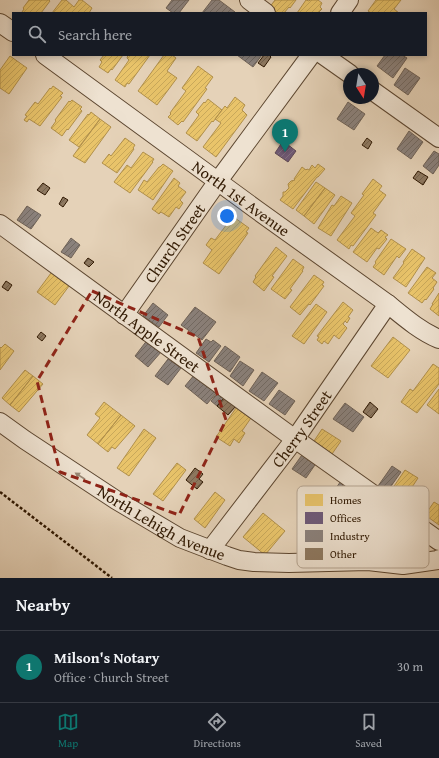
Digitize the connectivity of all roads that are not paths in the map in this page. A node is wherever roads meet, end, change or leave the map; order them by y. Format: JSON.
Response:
{"nodes":[{"id":1,"x":249,"y":0,"type":"edge"},
{"id":2,"x":349,"y":0,"type":"edge"},
{"id":3,"x":265,"y":12,"type":"edge"},
{"id":4,"x":341,"y":12,"type":"edge"},
{"id":5,"x":0,"y":23,"type":"edge"},
{"id":6,"x":12,"y":31,"type":"edge"},
{"id":7,"x":46,"y":56,"type":"edge"},
{"id":8,"x":310,"y":56,"type":"edge"},
{"id":9,"x":324,"y":56,"type":"edge"},
{"id":10,"x":343,"y":69,"type":"edge"},
{"id":11,"x":379,"y":95,"type":"edge"},
{"id":12,"x":439,"y":138,"type":"edge"},
{"id":13,"x":218,"y":181,"type":"junction"},
{"id":14,"x":0,"y":224,"type":"edge"},
{"id":15,"x":388,"y":304,"type":"junction"},
{"id":16,"x":124,"y":315,"type":"junction"},
{"id":17,"x":439,"y":339,"type":"edge"},
{"id":18,"x":0,"y":422,"type":"edge"},
{"id":19,"x":295,"y":439,"type":"junction"},
{"id":20,"x":361,"y":486,"type":"edge"},
{"id":21,"x":429,"y":534,"type":"edge"},
{"id":22,"x":439,"y":541,"type":"edge"},
{"id":23,"x":210,"y":550,"type":"junction"},
{"id":24,"x":439,"y":559,"type":"edge"},
{"id":25,"x":429,"y":561,"type":"edge"},
{"id":26,"x":297,"y":563,"type":"edge"}],
"edges":[{"from":1,"to":3,"type":"street"},
{"from":2,"to":4,"type":"street"},
{"from":5,"to":6,"type":"street"},
{"from":7,"to":13,"type":"street","name":"North 1st Avenue"},
{"from":8,"to":13,"type":"street","name":"Church Street"},
{"from":9,"to":10,"type":"street"},
{"from":11,"to":12,"type":"street"},
{"from":13,"to":15,"type":"street","name":"North 1st Avenue"},
{"from":13,"to":16,"type":"street","name":"Church Street"},
{"from":14,"to":16,"type":"street","name":"North Apple Street"},
{"from":15,"to":17,"type":"street","name":"North 1st Avenue"},
{"from":15,"to":19,"type":"street","name":"Cherry Street"},
{"from":16,"to":19,"type":"street","name":"North Apple Street"},
{"from":23,"to":18,"type":"street","name":"North Lehigh Avenue","one_way":true},
{"from":19,"to":20,"type":"street","name":"North Apple Street"},
{"from":19,"to":23,"type":"street","name":"Cherry Street"},
{"from":21,"to":22,"type":"street","name":"North Apple Street"},
{"from":23,"to":26,"type":"street","name":"North Lehigh Avenue"},
{"from":24,"to":25,"type":"street","name":"North Lehigh Avenue"}]}
